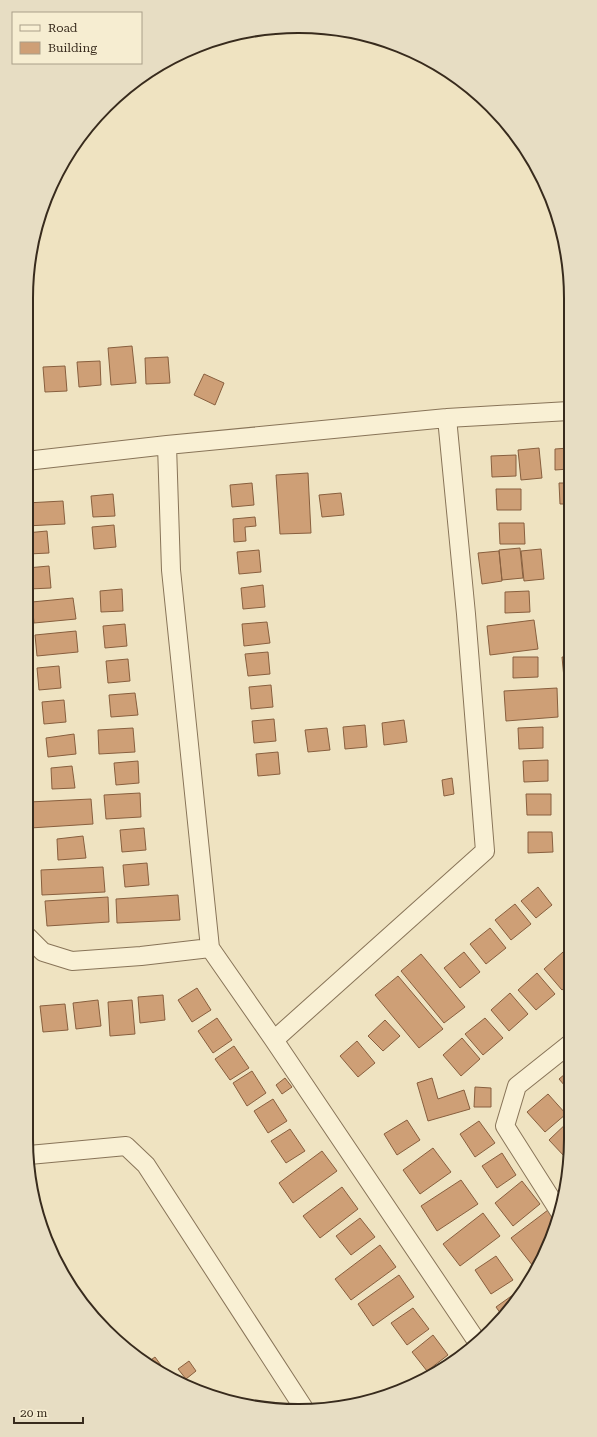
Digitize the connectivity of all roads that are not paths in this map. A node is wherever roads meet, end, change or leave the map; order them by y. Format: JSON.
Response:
{"nodes":[{"id":1,"x":564,"y":411,"type":"edge"},
{"id":2,"x":448,"y":418,"type":"junction"},
{"id":3,"x":167,"y":445,"type":"junction"},
{"id":4,"x":33,"y":460,"type":"edge"},
{"id":5,"x":33,"y":942,"type":"edge"},
{"id":6,"x":210,"y":948,"type":"junction"},
{"id":7,"x":274,"y":1040,"type":"junction"},
{"id":8,"x":564,"y":1049,"type":"edge"},
{"id":9,"x":34,"y":1155,"type":"edge"},
{"id":10,"x":555,"y":1205,"type":"edge"},
{"id":11,"x":474,"y":1338,"type":"edge"},
{"id":12,"x":301,"y":1404,"type":"edge"}],
"edges":[{"from":1,"to":2,"type":"street"},
{"from":2,"to":3,"type":"street"},
{"from":2,"to":7,"type":"street"},
{"from":3,"to":4,"type":"street"},
{"from":3,"to":6,"type":"street"},
{"from":5,"to":6,"type":"street"},
{"from":6,"to":7,"type":"street"},
{"from":7,"to":11,"type":"street"},
{"from":8,"to":10,"type":"street"},
{"from":9,"to":12,"type":"street"}]}
